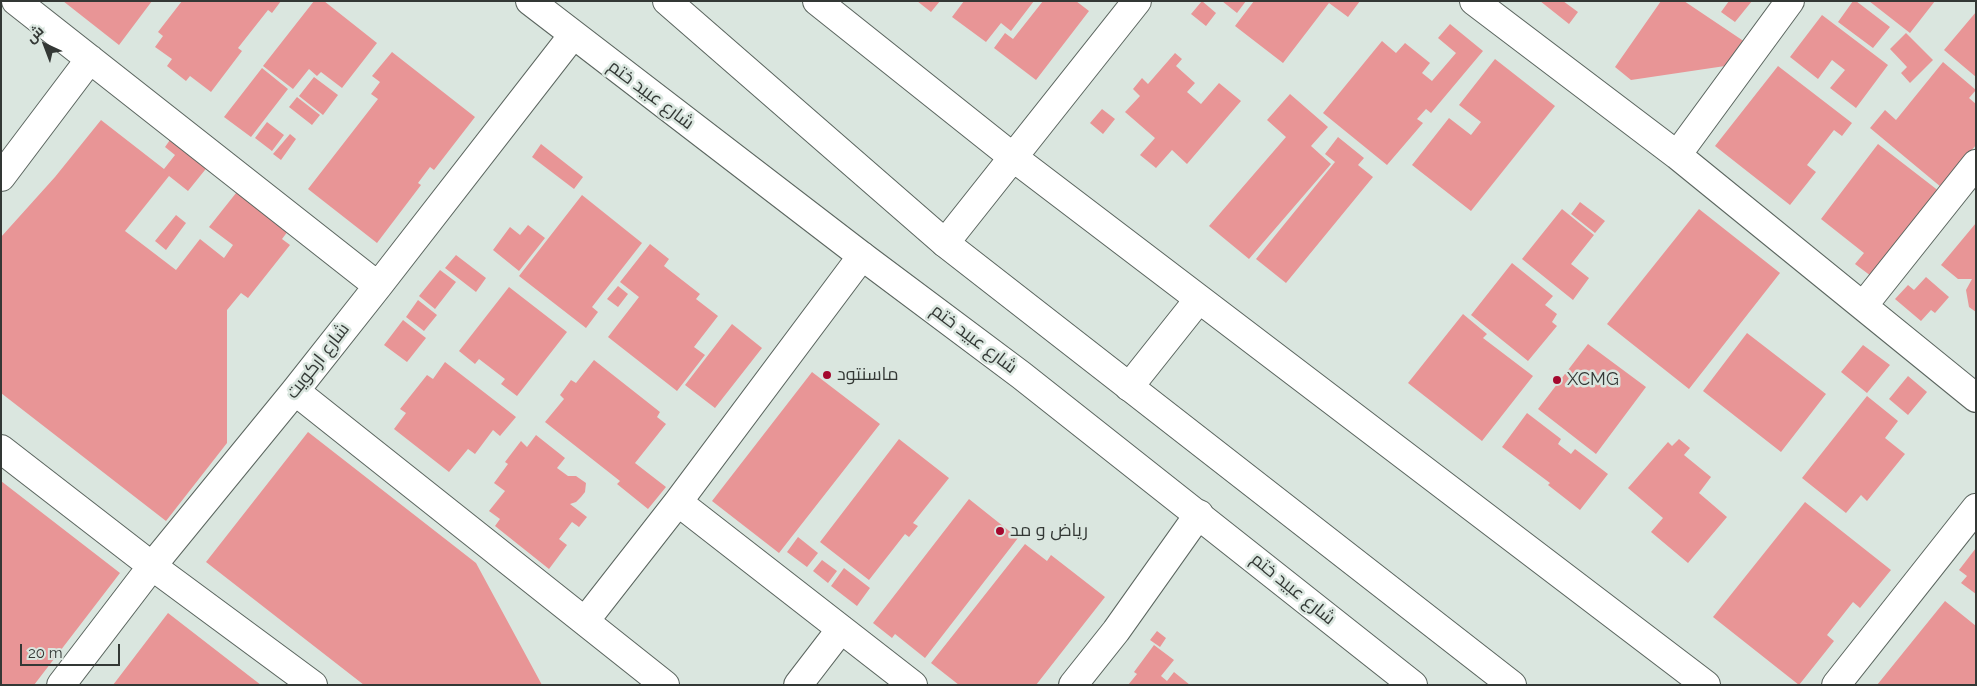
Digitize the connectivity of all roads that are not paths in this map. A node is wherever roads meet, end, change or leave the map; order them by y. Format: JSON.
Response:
{"nodes":[{"id":1,"x":16,"y":1,"type":"edge"},
{"id":2,"x":530,"y":1,"type":"edge"},
{"id":3,"x":667,"y":1,"type":"edge"},
{"id":4,"x":817,"y":1,"type":"edge"},
{"id":5,"x":1138,"y":1,"type":"edge"},
{"id":6,"x":1474,"y":1,"type":"edge"},
{"id":7,"x":1790,"y":1,"type":"edge"},
{"id":8,"x":573,"y":35,"type":"junction"},
{"id":9,"x":90,"y":60,"type":"junction"},
{"id":10,"x":1677,"y":155,"type":"junction"},
{"id":11,"x":1014,"y":158,"type":"junction"},
{"id":12,"x":1976,"y":164,"type":"edge"},
{"id":13,"x":1,"y":177,"type":"edge"},
{"id":14,"x":945,"y":243,"type":"junction"},
{"id":15,"x":862,"y":256,"type":"junction"},
{"id":16,"x":378,"y":286,"type":"junction"},
{"id":17,"x":1200,"y":299,"type":"junction"},
{"id":18,"x":1863,"y":306,"type":"junction"},
{"id":19,"x":1130,"y":387,"type":"junction"},
{"id":20,"x":295,"y":391,"type":"junction"},
{"id":21,"x":1976,"y":398,"type":"edge"},
{"id":22,"x":1,"y":449,"type":"edge"},
{"id":23,"x":678,"y":502,"type":"junction"},
{"id":24,"x":1976,"y":508,"type":"edge"},
{"id":25,"x":1199,"y":514,"type":"junction"},
{"id":26,"x":152,"y":566,"type":"junction"},
{"id":27,"x":585,"y":621,"type":"junction"},
{"id":28,"x":841,"y":629,"type":"junction"},
{"id":29,"x":61,"y":685,"type":"edge"},
{"id":30,"x":313,"y":685,"type":"edge"},
{"id":31,"x":666,"y":685,"type":"edge"},
{"id":32,"x":798,"y":685,"type":"edge"},
{"id":33,"x":912,"y":685,"type":"edge"},
{"id":34,"x":1073,"y":685,"type":"edge"},
{"id":35,"x":1413,"y":685,"type":"edge"},
{"id":36,"x":1512,"y":685,"type":"edge"},
{"id":37,"x":1706,"y":685,"type":"edge"},
{"id":38,"x":1836,"y":685,"type":"edge"}],
"edges":[{"from":1,"to":9,"type":"street"},
{"from":2,"to":8,"type":"street","name":"شارع عبيد ختم"},
{"from":3,"to":14,"type":"street"},
{"from":4,"to":11,"type":"street"},
{"from":5,"to":11,"type":"street"},
{"from":6,"to":10,"type":"street"},
{"from":7,"to":10,"type":"street"},
{"from":8,"to":15,"type":"street","name":"شارع عبيد ختم"},
{"from":8,"to":16,"type":"street","name":"شارع اركويت"},
{"from":9,"to":13,"type":"street"},
{"from":9,"to":16,"type":"street"},
{"from":10,"to":18,"type":"street"},
{"from":11,"to":14,"type":"street"},
{"from":11,"to":17,"type":"street"},
{"from":12,"to":18,"type":"street"},
{"from":14,"to":19,"type":"street"},
{"from":15,"to":23,"type":"street"},
{"from":15,"to":25,"type":"street","name":"شارع عبيد ختم"},
{"from":16,"to":20,"type":"street","name":"شارع اركويت"},
{"from":17,"to":19,"type":"street"},
{"from":17,"to":37,"type":"street"},
{"from":18,"to":21,"type":"street"},
{"from":19,"to":36,"type":"street"},
{"from":20,"to":26,"type":"street","name":"شارع اركويت"},
{"from":20,"to":27,"type":"street"},
{"from":22,"to":26,"type":"street"},
{"from":23,"to":27,"type":"street"},
{"from":23,"to":28,"type":"street"},
{"from":24,"to":38,"type":"street"},
{"from":25,"to":34,"type":"street"},
{"from":25,"to":35,"type":"street","name":"شارع عبيد ختم"},
{"from":26,"to":29,"type":"street","name":"شارع اركويت"},
{"from":26,"to":30,"type":"street"},
{"from":27,"to":31,"type":"street"},
{"from":28,"to":32,"type":"street"},
{"from":28,"to":33,"type":"street"}]}
